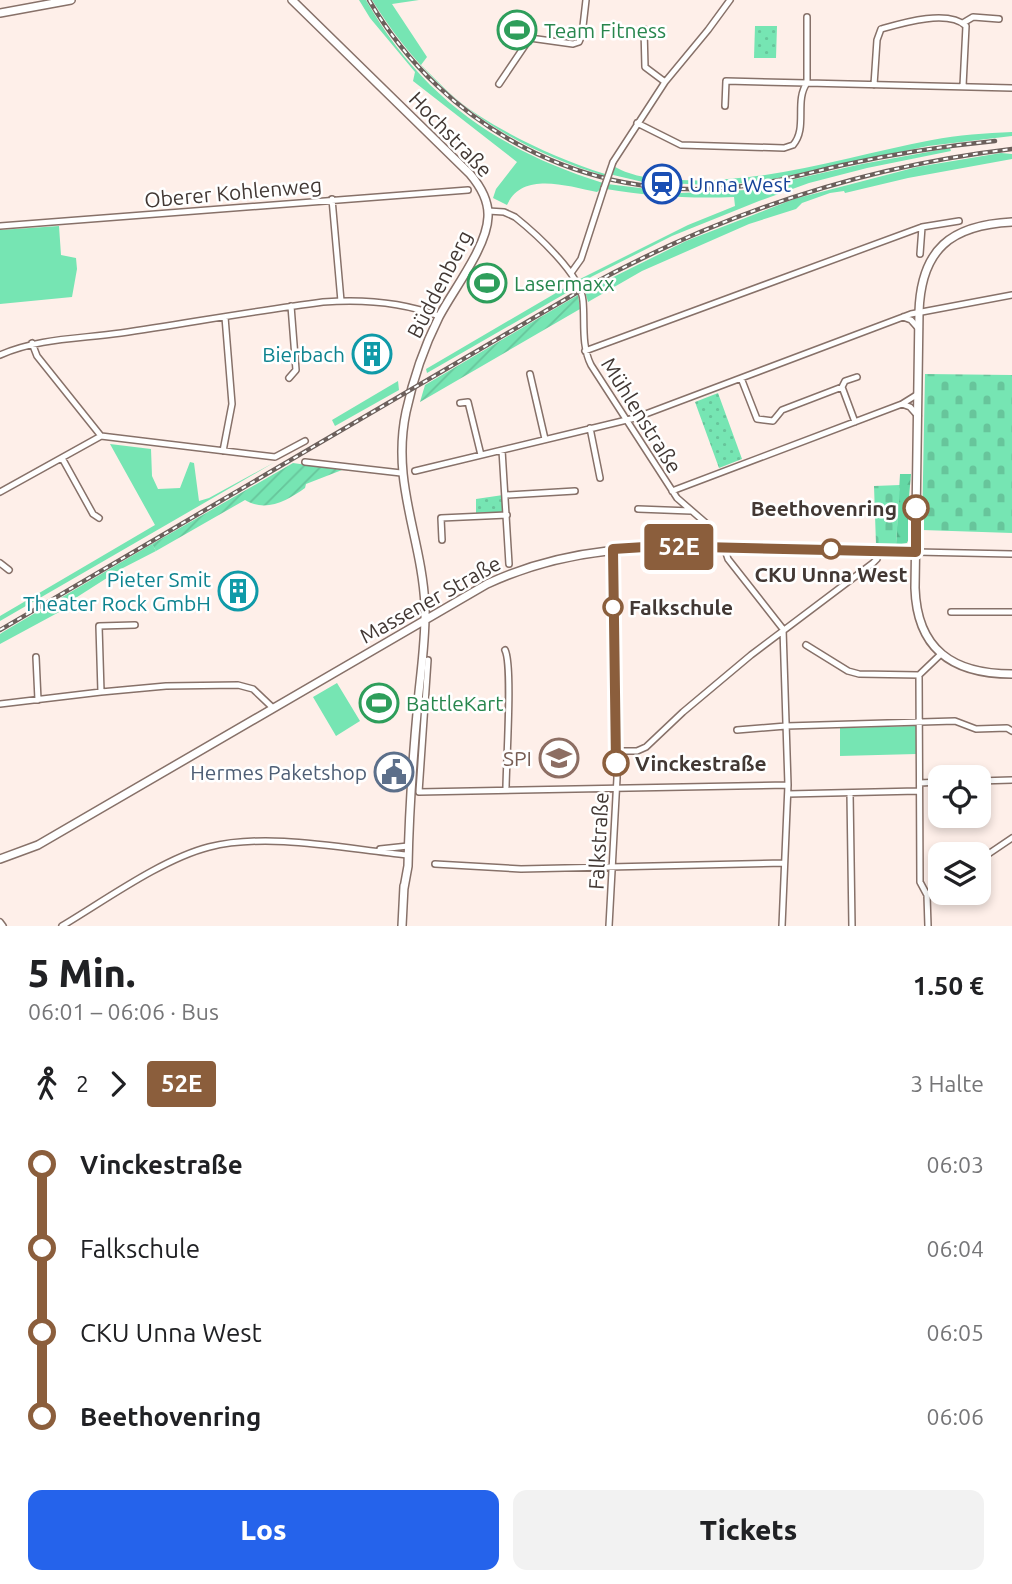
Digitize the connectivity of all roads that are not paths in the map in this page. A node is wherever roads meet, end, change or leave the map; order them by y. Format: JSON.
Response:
{"nodes":[{"id":1,"x":71,"y":0,"type":"edge"},
{"id":2,"x":294,"y":0,"type":"edge"},
{"id":3,"x":586,"y":0,"type":"edge"},
{"id":4,"x":730,"y":0,"type":"edge"},
{"id":5,"x":29,"y":4,"type":"edge"},
{"id":6,"x":0,"y":13,"type":"edge"},
{"id":7,"x":807,"y":17,"type":"dead end"},
{"id":8,"x":999,"y":19,"type":"dead end"},
{"id":9,"x":963,"y":23,"type":"junction"},
{"id":10,"x":644,"y":29,"type":"dead end"},
{"id":11,"x":665,"y":82,"type":"junction"},
{"id":12,"x":807,"y":83,"type":"junction"},
{"id":13,"x":499,"y":84,"type":"dead end"},
{"id":14,"x":874,"y":85,"type":"junction"},
{"id":15,"x":963,"y":86,"type":"junction"},
{"id":16,"x":1012,"y":88,"type":"edge"},
{"id":17,"x":725,"y":106,"type":"dead end"},
{"id":18,"x":637,"y":123,"type":"junction"},
{"id":19,"x":468,"y":190,"type":"dead end"},
{"id":20,"x":332,"y":199,"type":"junction"},
{"id":21,"x":488,"y":211,"type":"junction"},
{"id":22,"x":960,"y":221,"type":"dead end"},
{"id":23,"x":1012,"y":222,"type":"edge"},
{"id":24,"x":0,"y":226,"type":"edge"},
{"id":25,"x":922,"y":227,"type":"junction"},
{"id":26,"x":920,"y":254,"type":"dead end"},
{"id":27,"x":571,"y":273,"type":"junction"},
{"id":28,"x":1012,"y":295,"type":"edge"},
{"id":29,"x":341,"y":301,"type":"junction"},
{"id":30,"x":292,"y":306,"type":"junction"},
{"id":31,"x":919,"y":312,"type":"junction"},
{"id":32,"x":439,"y":316,"type":"junction"},
{"id":33,"x":225,"y":317,"type":"junction"},
{"id":34,"x":903,"y":317,"type":"junction"},
{"id":35,"x":919,"y":329,"type":"junction"},
{"id":36,"x":32,"y":343,"type":"junction"},
{"id":37,"x":585,"y":351,"type":"junction"},
{"id":38,"x":0,"y":355,"type":"edge"},
{"id":39,"x":530,"y":374,"type":"dead end"},
{"id":40,"x":857,"y":377,"type":"dead end"},
{"id":41,"x":289,"y":378,"type":"dead end"},
{"id":42,"x":741,"y":378,"type":"junction"},
{"id":43,"x":842,"y":387,"type":"junction"},
{"id":44,"x":918,"y":394,"type":"junction"},
{"id":45,"x":460,"y":403,"type":"dead end"},
{"id":46,"x":902,"y":404,"type":"junction"},
{"id":47,"x":918,"y":416,"type":"junction"},
{"id":48,"x":627,"y":419,"type":"junction"},
{"id":49,"x":855,"y":422,"type":"junction"},
{"id":50,"x":590,"y":428,"type":"junction"},
{"id":51,"x":101,"y":436,"type":"junction"},
{"id":52,"x":545,"y":439,"type":"junction"},
{"id":53,"x":305,"y":442,"type":"dead end"},
{"id":54,"x":502,"y":450,"type":"junction"},
{"id":55,"x":223,"y":451,"type":"junction"},
{"id":56,"x":481,"y":455,"type":"junction"},
{"id":57,"x":62,"y":458,"type":"junction"},
{"id":58,"x":305,"y":462,"type":"dead end"},
{"id":59,"x":415,"y":471,"type":"dead end"},
{"id":60,"x":401,"y":473,"type":"junction"},
{"id":61,"x":600,"y":478,"type":"dead end"},
{"id":62,"x":575,"y":491,"type":"dead end"},
{"id":63,"x":672,"y":491,"type":"junction"},
{"id":64,"x":0,"y":492,"type":"edge"},
{"id":65,"x":506,"y":495,"type":"junction"},
{"id":66,"x":638,"y":509,"type":"dead end"},
{"id":67,"x":691,"y":511,"type":"junction"},
{"id":68,"x":507,"y":515,"type":"junction"},
{"id":69,"x":99,"y":518,"type":"dead end"},
{"id":70,"x":442,"y":540,"type":"dead end"},
{"id":71,"x":712,"y":547,"type":"junction"},
{"id":72,"x":724,"y":547,"type":"junction"},
{"id":73,"x":613,"y":549,"type":"junction"},
{"id":74,"x":879,"y":551,"type":"junction"},
{"id":75,"x":916,"y":552,"type":"junction"},
{"id":76,"x":1012,"y":554,"type":"edge"},
{"id":77,"x":0,"y":563,"type":"edge"},
{"id":78,"x":509,"y":564,"type":"dead end"},
{"id":79,"x":9,"y":570,"type":"dead end"},
{"id":80,"x":951,"y":612,"type":"dead end"},
{"id":81,"x":1012,"y":612,"type":"edge"},
{"id":82,"x":425,"y":621,"type":"junction"},
{"id":83,"x":135,"y":625,"type":"dead end"},
{"id":84,"x":783,"y":629,"type":"junction"},
{"id":85,"x":806,"y":645,"type":"dead end"},
{"id":86,"x":505,"y":650,"type":"dead end"},
{"id":87,"x":942,"y":654,"type":"junction"},
{"id":88,"x":36,"y":657,"type":"dead end"},
{"id":89,"x":428,"y":660,"type":"dead end"},
{"id":90,"x":1012,"y":674,"type":"edge"},
{"id":91,"x":919,"y":675,"type":"junction"},
{"id":92,"x":101,"y":692,"type":"junction"},
{"id":93,"x":38,"y":700,"type":"junction"},
{"id":94,"x":0,"y":704,"type":"edge"},
{"id":95,"x":273,"y":708,"type":"junction"},
{"id":96,"x":919,"y":721,"type":"junction"},
{"id":97,"x":786,"y":726,"type":"junction"},
{"id":98,"x":737,"y":730,"type":"dead end"},
{"id":99,"x":1012,"y":731,"type":"edge"},
{"id":100,"x":615,"y":751,"type":"junction"},
{"id":101,"x":1012,"y":780,"type":"edge"},
{"id":102,"x":991,"y":781,"type":"edge"},
{"id":103,"x":920,"y":783,"type":"junction"},
{"id":104,"x":928,"y":783,"type":"edge"},
{"id":105,"x":788,"y":785,"type":"junction"},
{"id":106,"x":617,"y":788,"type":"junction"},
{"id":107,"x":506,"y":789,"type":"junction"},
{"id":108,"x":918,"y":791,"type":"junction"},
{"id":109,"x":850,"y":793,"type":"junction"},
{"id":110,"x":788,"y":794,"type":"junction"},
{"id":111,"x":1012,"y":838,"type":"edge"},
{"id":112,"x":407,"y":850,"type":"junction"},
{"id":113,"x":991,"y":852,"type":"edge"},
{"id":114,"x":0,"y":859,"type":"edge"},
{"id":115,"x":784,"y":863,"type":"junction"},
{"id":116,"x":435,"y":864,"type":"dead end"},
{"id":117,"x":612,"y":867,"type":"junction"},
{"id":118,"x":927,"y":895,"type":"joint"},
{"id":119,"x":62,"y":926,"type":"edge"},
{"id":120,"x":402,"y":926,"type":"edge"},
{"id":121,"x":609,"y":926,"type":"edge"},
{"id":122,"x":782,"y":926,"type":"edge"},
{"id":123,"x":852,"y":926,"type":"edge"},
{"id":124,"x":928,"y":926,"type":"edge"}],
"edges":[{"from":1,"to":5,"type":"main road"},
{"from":2,"to":21,"type":"main road","name":"Hochstraße"},
{"from":3,"to":13,"type":"street"},
{"from":4,"to":11,"type":"street"},
{"from":5,"to":6,"type":"main road"},
{"from":7,"to":12,"type":"street"},
{"from":8,"to":9,"type":"street"},
{"from":9,"to":14,"type":"street"},
{"from":9,"to":15,"type":"street"},
{"from":10,"to":11,"type":"street"},
{"from":11,"to":18,"type":"street"},
{"from":12,"to":14,"type":"street"},
{"from":12,"to":17,"type":"street"},
{"from":12,"to":18,"type":"street"},
{"from":14,"to":15,"type":"street"},
{"from":15,"to":16,"type":"street"},
{"from":18,"to":27,"type":"street","bridge":true},
{"from":19,"to":20,"type":"street","name":"Oberer Kohlenweg"},
{"from":20,"to":24,"type":"street","name":"Oberer Kohlenweg"},
{"from":20,"to":29,"type":"street"},
{"from":21,"to":27,"type":"street","name":"Hochstraße"},
{"from":21,"to":32,"type":"main road","name":"Büddenberg"},
{"from":22,"to":25,"type":"street"},
{"from":23,"to":31,"type":"main road"},
{"from":25,"to":26,"type":"street"},
{"from":25,"to":37,"type":"street"},
{"from":27,"to":37,"type":"street","name":"Mühlenstraße"},
{"from":28,"to":31,"type":"street"},
{"from":29,"to":30,"type":"street"},
{"from":29,"to":32,"type":"street"},
{"from":30,"to":33,"type":"street"},
{"from":30,"to":41,"type":"street"},
{"from":31,"to":34,"type":"street"},
{"from":31,"to":35,"type":"main road"},
{"from":32,"to":60,"type":"main road","name":"Büddenberg"},
{"from":33,"to":36,"type":"street"},
{"from":33,"to":55,"type":"street"},
{"from":34,"to":35,"type":"street"},
{"from":34,"to":42,"type":"street"},
{"from":35,"to":44,"type":"main road"},
{"from":36,"to":38,"type":"street"},
{"from":36,"to":51,"type":"street"},
{"from":37,"to":48,"type":"street","name":"Mühlenstraße"},
{"from":39,"to":52,"type":"street"},
{"from":40,"to":43,"type":"street"},
{"from":42,"to":43,"type":"street"},
{"from":42,"to":48,"type":"street"},
{"from":43,"to":49,"type":"street"},
{"from":44,"to":46,"type":"street"},
{"from":44,"to":47,"type":"main road"},
{"from":45,"to":56,"type":"street"},
{"from":46,"to":47,"type":"street"},
{"from":46,"to":49,"type":"street"},
{"from":47,"to":75,"type":"main road"},
{"from":48,"to":50,"type":"street"},
{"from":48,"to":63,"type":"street","name":"Mühlenstraße"},
{"from":49,"to":63,"type":"street"},
{"from":50,"to":52,"type":"street"},
{"from":50,"to":61,"type":"street"},
{"from":51,"to":55,"type":"street"},
{"from":51,"to":57,"type":"street"},
{"from":52,"to":54,"type":"street"},
{"from":53,"to":55,"type":"street"},
{"from":54,"to":56,"type":"street"},
{"from":54,"to":65,"type":"street"},
{"from":56,"to":59,"type":"street"},
{"from":57,"to":64,"type":"street"},
{"from":57,"to":69,"type":"street"},
{"from":58,"to":60,"type":"street"},
{"from":60,"to":82,"type":"main road","name":"Büddenberg"},
{"from":62,"to":65,"type":"street"},
{"from":63,"to":67,"type":"street","name":"Mühlenstraße"},
{"from":65,"to":68,"type":"street"},
{"from":66,"to":67,"type":"street"},
{"from":67,"to":71,"type":"street","name":"Mühlenstraße"},
{"from":68,"to":70,"type":"street"},
{"from":68,"to":78,"type":"street"},
{"from":71,"to":72,"type":"main road","name":"Massener Straße"},
{"from":71,"to":73,"type":"main road","name":"Massener Straße"},
{"from":72,"to":74,"type":"main road","name":"Massener Straße"},
{"from":72,"to":84,"type":"street"},
{"from":73,"to":82,"type":"main road","name":"Massener Straße"},
{"from":73,"to":100,"type":"street","name":"Falkstraße"},
{"from":74,"to":75,"type":"main road","name":"Massener Straße"},
{"from":74,"to":84,"type":"street"},
{"from":75,"to":76,"type":"street","name":"Massener Straße"},
{"from":75,"to":87,"type":"main road"},
{"from":77,"to":79,"type":"street"},
{"from":80,"to":81,"type":"street"},
{"from":82,"to":95,"type":"main road","name":"Massener Straße"},
{"from":82,"to":112,"type":"main road","name":"Büddenberg"},
{"from":83,"to":92,"type":"street"},
{"from":84,"to":97,"type":"street"},
{"from":84,"to":100,"type":"street"},
{"from":85,"to":91,"type":"street"},
{"from":86,"to":107,"type":"street"},
{"from":87,"to":90,"type":"main road"},
{"from":87,"to":91,"type":"street"},
{"from":88,"to":93,"type":"street"},
{"from":89,"to":107,"type":"street"},
{"from":91,"to":96,"type":"street"},
{"from":92,"to":93,"type":"street"},
{"from":92,"to":95,"type":"street"},
{"from":93,"to":94,"type":"street"},
{"from":95,"to":114,"type":"main road","name":"Massener Straße"},
{"from":96,"to":97,"type":"street"},
{"from":96,"to":99,"type":"street"},
{"from":96,"to":103,"type":"street"},
{"from":97,"to":98,"type":"street"},
{"from":97,"to":105,"type":"street"},
{"from":100,"to":106,"type":"street","name":"Falkstraße"},
{"from":101,"to":102,"type":"street"},
{"from":103,"to":104,"type":"street"},
{"from":103,"to":108,"type":"street"},
{"from":105,"to":106,"type":"street"},
{"from":105,"to":110,"type":"street"},
{"from":106,"to":107,"type":"street"},
{"from":106,"to":117,"type":"street","name":"Falkstraße"},
{"from":108,"to":109,"type":"street"},
{"from":108,"to":118,"type":"street"},
{"from":109,"to":110,"type":"street"},
{"from":109,"to":123,"type":"street"},
{"from":110,"to":115,"type":"street"},
{"from":111,"to":113,"type":"street"},
{"from":112,"to":119,"type":"street"},
{"from":112,"to":120,"type":"main road","name":"Büddenberg"},
{"from":115,"to":117,"type":"street"},
{"from":115,"to":122,"type":"street"},
{"from":116,"to":117,"type":"street"},
{"from":117,"to":121,"type":"street","name":"Falkstraße"},
{"from":118,"to":124,"type":"street"}]}
